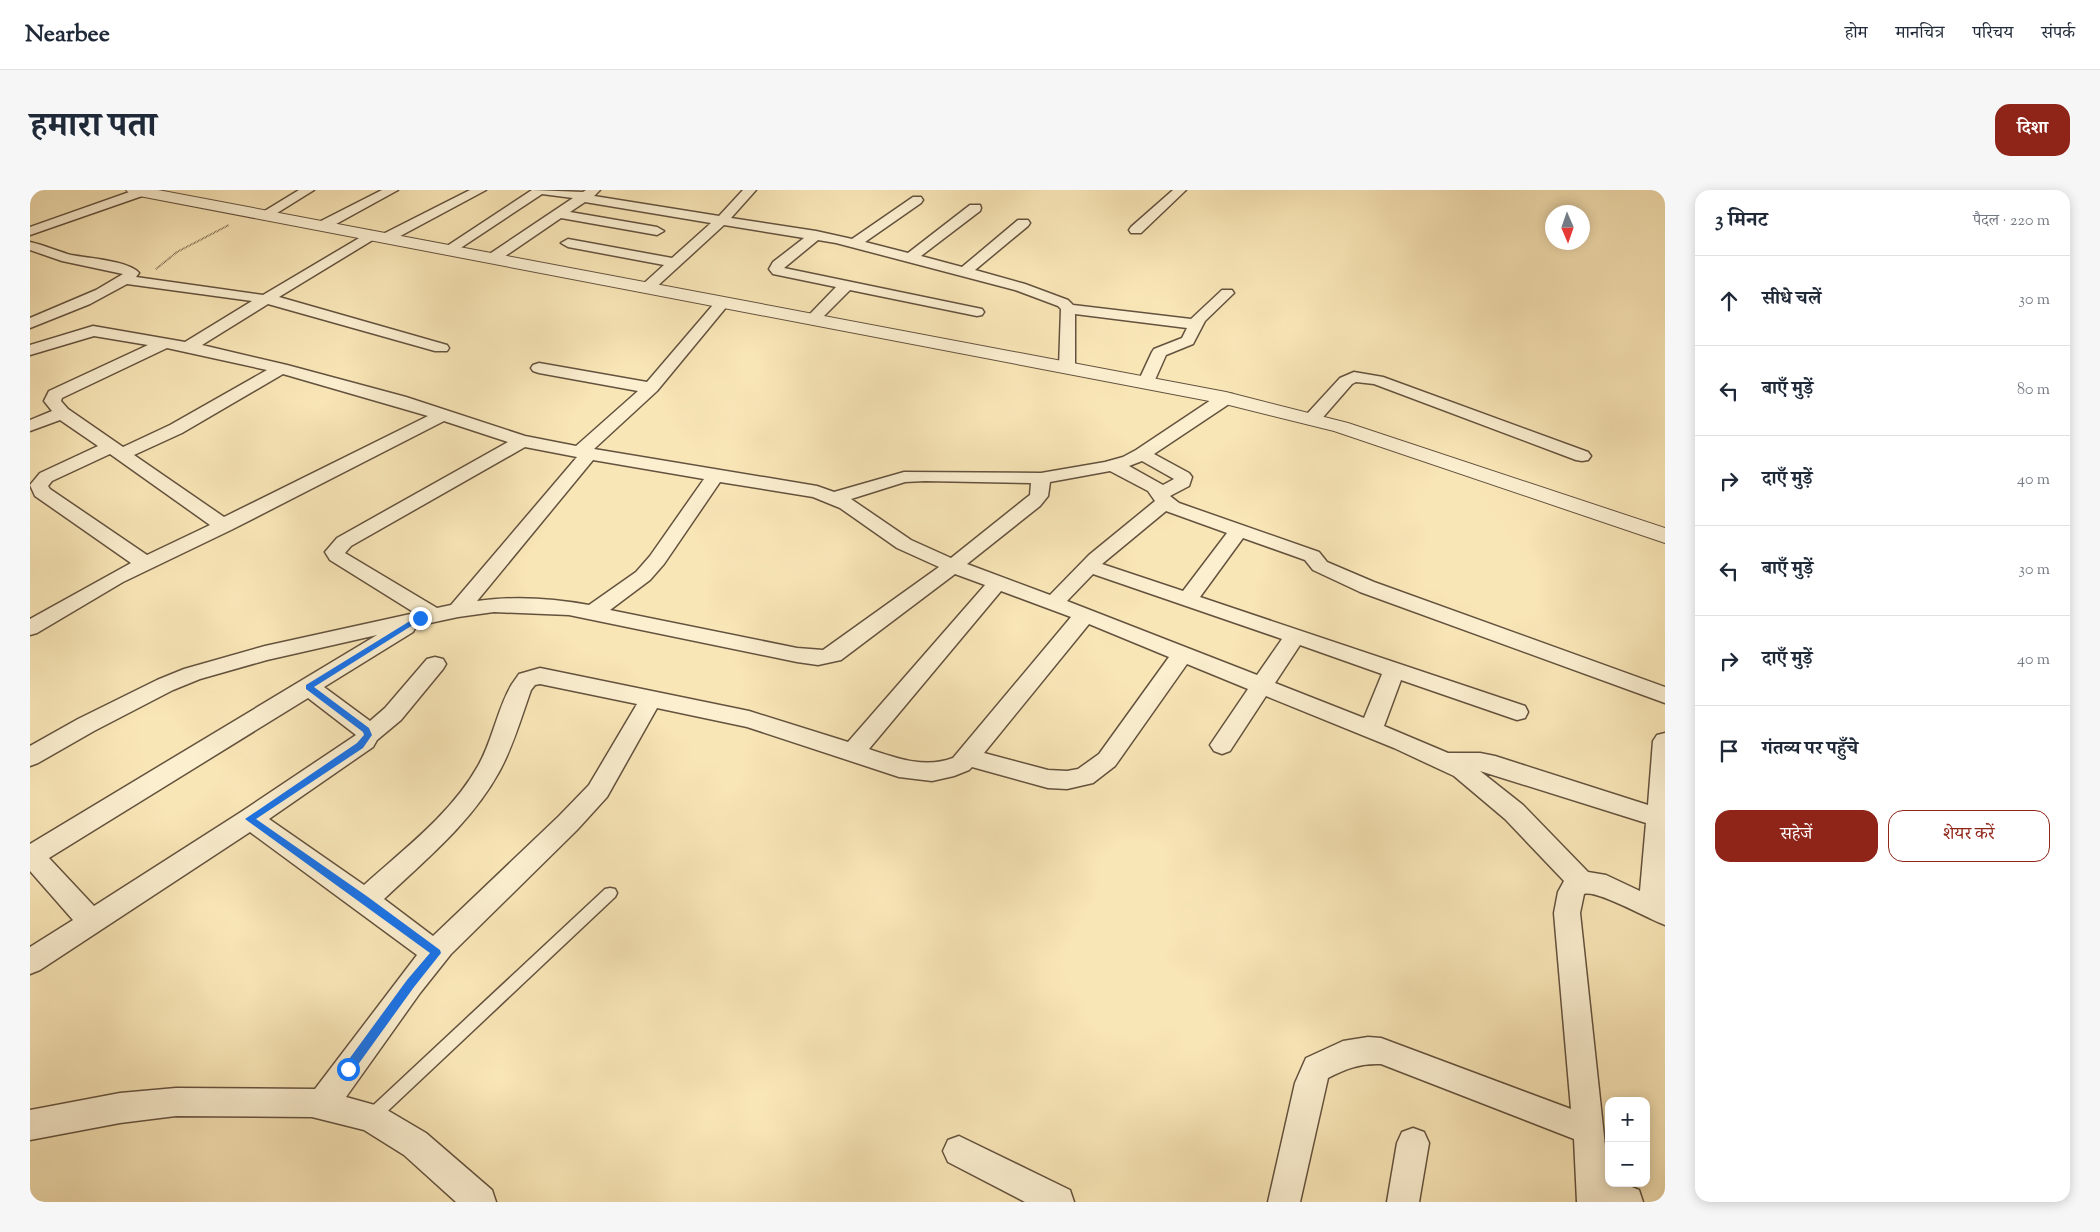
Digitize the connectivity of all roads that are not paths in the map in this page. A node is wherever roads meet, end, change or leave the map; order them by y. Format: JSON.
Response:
{"nodes":[{"id":1,"x":392,"y":190,"type":"edge"},
{"id":2,"x":480,"y":190,"type":"edge"},
{"id":3,"x":540,"y":190,"type":"edge"},
{"id":4,"x":750,"y":190,"type":"edge"},
{"id":5,"x":1180,"y":190,"type":"edge"},
{"id":6,"x":137,"y":191,"type":"edge"},
{"id":7,"x":284,"y":191,"type":"dead end"},
{"id":8,"x":304,"y":192,"type":"edge"},
{"id":9,"x":588,"y":194,"type":"edge"},
{"id":10,"x":916,"y":200,"type":"dead end"},
{"id":11,"x":976,"y":208,"type":"dead end"},
{"id":12,"x":678,"y":213,"type":"junction"},
{"id":13,"x":260,"y":214,"type":"junction"},
{"id":14,"x":558,"y":214,"type":"junction"},
{"id":15,"x":722,"y":220,"type":"junction"},
{"id":16,"x":1023,"y":224,"type":"dead end"},
{"id":17,"x":322,"y":226,"type":"junction"},
{"id":18,"x":1136,"y":230,"type":"dead end"},
{"id":19,"x":30,"y":231,"type":"edge"},
{"id":20,"x":657,"y":231,"type":"junction"},
{"id":21,"x":816,"y":235,"type":"junction"},
{"id":22,"x":378,"y":237,"type":"junction"},
{"id":23,"x":568,"y":243,"type":"dead end"},
{"id":24,"x":854,"y":244,"type":"junction"},
{"id":25,"x":30,"y":246,"type":"edge"},
{"id":26,"x":448,"y":250,"type":"junction"},
{"id":27,"x":630,"y":255,"type":"junction"},
{"id":28,"x":493,"y":258,"type":"junction"},
{"id":29,"x":910,"y":258,"type":"junction"},
{"id":30,"x":675,"y":263,"type":"junction"},
{"id":31,"x":965,"y":272,"type":"junction"},
{"id":32,"x":125,"y":280,"type":"junction"},
{"id":33,"x":846,"y":286,"type":"junction"},
{"id":34,"x":647,"y":288,"type":"junction"},
{"id":35,"x":1227,"y":293,"type":"dead end"},
{"id":36,"x":264,"y":300,"type":"junction"},
{"id":37,"x":723,"y":302,"type":"junction"},
{"id":38,"x":1068,"y":309,"type":"junction"},
{"id":39,"x":977,"y":312,"type":"dead end"},
{"id":40,"x":814,"y":318,"type":"junction"},
{"id":41,"x":30,"y":323,"type":"edge"},
{"id":42,"x":1196,"y":324,"type":"junction"},
{"id":43,"x":165,"y":343,"type":"junction"},
{"id":44,"x":188,"y":347,"type":"junction"},
{"id":45,"x":441,"y":348,"type":"dead end"},
{"id":46,"x":30,"y":350,"type":"edge"},
{"id":47,"x":1067,"y":367,"type":"junction"},
{"id":48,"x":281,"y":368,"type":"junction"},
{"id":49,"x":539,"y":368,"type":"dead end"},
{"id":50,"x":1146,"y":382,"type":"junction"},
{"id":51,"x":650,"y":388,"type":"junction"},
{"id":52,"x":1226,"y":398,"type":"junction"},
{"id":53,"x":62,"y":413,"type":"junction"},
{"id":54,"x":443,"y":415,"type":"junction"},
{"id":55,"x":1312,"y":419,"type":"junction"},
{"id":56,"x":30,"y":426,"type":"edge"},
{"id":57,"x":522,"y":441,"type":"junction"},
{"id":58,"x":117,"y":450,"type":"junction"},
{"id":59,"x":585,"y":453,"type":"junction"},
{"id":60,"x":1142,"y":454,"type":"junction"},
{"id":61,"x":1582,"y":456,"type":"dead end"},
{"id":62,"x":1112,"y":465,"type":"junction"},
{"id":63,"x":715,"y":476,"type":"junction"},
{"id":64,"x":1041,"y":478,"type":"junction"},
{"id":65,"x":834,"y":498,"type":"junction"},
{"id":66,"x":1163,"y":498,"type":"junction"},
{"id":67,"x":224,"y":526,"type":"junction"},
{"id":68,"x":1238,"y":531,"type":"junction"},
{"id":69,"x":1665,"y":536,"type":"edge"},
{"id":70,"x":145,"y":564,"type":"junction"},
{"id":71,"x":953,"y":566,"type":"junction"},
{"id":72,"x":1089,"y":566,"type":"junction"},
{"id":73,"x":998,"y":582,"type":"junction"},
{"id":74,"x":1187,"y":600,"type":"junction"},
{"id":75,"x":1053,"y":603,"type":"junction"},
{"id":76,"x":458,"y":610,"type":"junction"},
{"id":77,"x":592,"y":613,"type":"junction"},
{"id":78,"x":1085,"y":615,"type":"junction"},
{"id":79,"x":427,"y":616,"type":"junction"},
{"id":80,"x":30,"y":628,"type":"edge"},
{"id":81,"x":1295,"y":636,"type":"junction"},
{"id":82,"x":1183,"y":654,"type":"junction"},
{"id":83,"x":435,"y":664,"type":"dead end"},
{"id":84,"x":1394,"y":670,"type":"junction"},
{"id":85,"x":1261,"y":685,"type":"junction"},
{"id":86,"x":309,"y":687,"type":"junction"},
{"id":87,"x":1665,"y":695,"type":"edge"},
{"id":88,"x":651,"y":699,"type":"junction"},
{"id":89,"x":1517,"y":712,"type":"dead end"},
{"id":90,"x":1371,"y":730,"type":"junction"},
{"id":91,"x":368,"y":735,"type":"junction"},
{"id":92,"x":1665,"y":741,"type":"edge"},
{"id":93,"x":1222,"y":745,"type":"dead end"},
{"id":94,"x":852,"y":753,"type":"junction"},
{"id":95,"x":30,"y":757,"type":"edge"},
{"id":96,"x":966,"y":757,"type":"junction"},
{"id":97,"x":1446,"y":762,"type":"junction"},
{"id":98,"x":1659,"y":818,"type":"junction"},
{"id":99,"x":250,"y":819,"type":"junction"},
{"id":100,"x":31,"y":856,"type":"edge"},
{"id":101,"x":1583,"y":883,"type":"junction"},
{"id":102,"x":610,"y":893,"type":"dead end"},
{"id":103,"x":365,"y":900,"type":"junction"},
{"id":104,"x":1659,"y":912,"type":"edge"},
{"id":105,"x":91,"y":921,"type":"junction"},
{"id":106,"x":436,"y":953,"type":"junction"},
{"id":107,"x":30,"y":962,"type":"edge"},
{"id":108,"x":322,"y":1105,"type":"junction"},
{"id":109,"x":371,"y":1117,"type":"junction"},
{"id":110,"x":30,"y":1125,"type":"edge"},
{"id":111,"x":1589,"y":1130,"type":"junction"},
{"id":112,"x":1413,"y":1143,"type":"dead end"},
{"id":113,"x":959,"y":1151,"type":"dead end"},
{"id":114,"x":1593,"y":1194,"type":"edge"},
{"id":115,"x":480,"y":1202,"type":"edge"},
{"id":116,"x":1058,"y":1202,"type":"edge"},
{"id":117,"x":1284,"y":1202,"type":"edge"},
{"id":118,"x":1403,"y":1202,"type":"edge"},
{"id":119,"x":1627,"y":1202,"type":"edge"}],
"edges":[{"from":1,"to":17,"type":"street"},
{"from":2,"to":22,"type":"street"},
{"from":3,"to":9,"type":"street"},
{"from":3,"to":26,"type":"street"},
{"from":4,"to":15,"type":"street"},
{"from":5,"to":18,"type":"street"},
{"from":6,"to":13,"type":"street"},
{"from":6,"to":19,"type":"street"},
{"from":7,"to":8,"type":"street"},
{"from":8,"to":13,"type":"street"},
{"from":9,"to":12,"type":"street"},
{"from":9,"to":14,"type":"street"},
{"from":10,"to":24,"type":"street"},
{"from":11,"to":29,"type":"street"},
{"from":12,"to":15,"type":"street"},
{"from":12,"to":20,"type":"street"},
{"from":13,"to":17,"type":"street"},
{"from":14,"to":20,"type":"street"},
{"from":14,"to":28,"type":"street"},
{"from":15,"to":21,"type":"street"},
{"from":15,"to":30,"type":"street"},
{"from":16,"to":31,"type":"street"},
{"from":17,"to":22,"type":"street"},
{"from":20,"to":27,"type":"street"},
{"from":21,"to":24,"type":"street"},
{"from":21,"to":33,"type":"street"},
{"from":22,"to":26,"type":"street"},
{"from":22,"to":36,"type":"street"},
{"from":23,"to":27,"type":"street"},
{"from":24,"to":29,"type":"street"},
{"from":25,"to":32,"type":"street"},
{"from":26,"to":28,"type":"street"},
{"from":27,"to":30,"type":"street"},
{"from":28,"to":34,"type":"street"},
{"from":29,"to":31,"type":"street"},
{"from":30,"to":34,"type":"street"},
{"from":31,"to":38,"type":"street"},
{"from":32,"to":36,"type":"street"},
{"from":32,"to":41,"type":"street"},
{"from":33,"to":39,"type":"street"},
{"from":33,"to":40,"type":"street"},
{"from":34,"to":37,"type":"street"},
{"from":35,"to":42,"type":"street"},
{"from":36,"to":44,"type":"street"},
{"from":36,"to":45,"type":"street"},
{"from":37,"to":40,"type":"street"},
{"from":37,"to":51,"type":"street"},
{"from":38,"to":42,"type":"street"},
{"from":38,"to":47,"type":"street"},
{"from":40,"to":47,"type":"street"},
{"from":42,"to":50,"type":"street"},
{"from":43,"to":44,"type":"street"},
{"from":43,"to":46,"type":"street"},
{"from":43,"to":53,"type":"street"},
{"from":44,"to":48,"type":"street"},
{"from":47,"to":50,"type":"street"},
{"from":48,"to":54,"type":"street"},
{"from":48,"to":58,"type":"street"},
{"from":49,"to":51,"type":"street"},
{"from":50,"to":52,"type":"street"},
{"from":51,"to":59,"type":"street"},
{"from":52,"to":55,"type":"street"},
{"from":52,"to":60,"type":"street"},
{"from":53,"to":56,"type":"street"},
{"from":53,"to":58,"type":"street"},
{"from":54,"to":57,"type":"street"},
{"from":54,"to":67,"type":"street"},
{"from":55,"to":61,"type":"street"},
{"from":55,"to":69,"type":"street"},
{"from":57,"to":59,"type":"street"},
{"from":57,"to":79,"type":"street"},
{"from":58,"to":67,"type":"street"},
{"from":58,"to":70,"type":"street"},
{"from":59,"to":63,"type":"street"},
{"from":59,"to":76,"type":"street"},
{"from":60,"to":62,"type":"street"},
{"from":60,"to":66,"type":"street"},
{"from":62,"to":64,"type":"street"},
{"from":62,"to":66,"type":"street"},
{"from":63,"to":65,"type":"street"},
{"from":63,"to":77,"type":"street"},
{"from":64,"to":65,"type":"street"},
{"from":64,"to":71,"type":"street"},
{"from":65,"to":71,"type":"street"},
{"from":66,"to":68,"type":"street"},
{"from":66,"to":72,"type":"street"},
{"from":67,"to":70,"type":"street"},
{"from":68,"to":74,"type":"street"},
{"from":68,"to":87,"type":"street"},
{"from":70,"to":80,"type":"street"},
{"from":71,"to":73,"type":"street"},
{"from":71,"to":77,"type":"street"},
{"from":72,"to":74,"type":"street"},
{"from":72,"to":75,"type":"street"},
{"from":73,"to":75,"type":"street"},
{"from":73,"to":94,"type":"street"},
{"from":74,"to":81,"type":"street"},
{"from":75,"to":78,"type":"street"},
{"from":76,"to":77,"type":"street"},
{"from":76,"to":79,"type":"street"},
{"from":78,"to":82,"type":"street"},
{"from":78,"to":96,"type":"street"},
{"from":79,"to":86,"type":"street"},
{"from":79,"to":95,"type":"street"},
{"from":81,"to":84,"type":"street"},
{"from":81,"to":85,"type":"street"},
{"from":82,"to":85,"type":"street"},
{"from":82,"to":96,"type":"street"},
{"from":83,"to":91,"type":"street"},
{"from":84,"to":89,"type":"street"},
{"from":84,"to":90,"type":"street"},
{"from":85,"to":90,"type":"street"},
{"from":85,"to":93,"type":"street"},
{"from":86,"to":91,"type":"street"},
{"from":86,"to":100,"type":"street"},
{"from":88,"to":94,"type":"street"},
{"from":88,"to":103,"type":"street"},
{"from":88,"to":106,"type":"street"},
{"from":90,"to":97,"type":"street"},
{"from":91,"to":99,"type":"street"},
{"from":92,"to":98,"type":"street"},
{"from":94,"to":96,"type":"street"},
{"from":97,"to":98,"type":"street"},
{"from":97,"to":101,"type":"street"},
{"from":98,"to":104,"type":"street"},
{"from":99,"to":103,"type":"street"},
{"from":99,"to":105,"type":"street"},
{"from":100,"to":105,"type":"street"},
{"from":101,"to":104,"type":"street"},
{"from":101,"to":111,"type":"street"},
{"from":102,"to":109,"type":"lane"},
{"from":103,"to":106,"type":"street"},
{"from":105,"to":107,"type":"street"},
{"from":106,"to":108,"type":"street"},
{"from":108,"to":109,"type":"street"},
{"from":108,"to":110,"type":"street"},
{"from":109,"to":115,"type":"street"},
{"from":111,"to":114,"type":"street"},
{"from":111,"to":117,"type":"street"},
{"from":112,"to":118,"type":"street"},
{"from":113,"to":116,"type":"street"},
{"from":114,"to":119,"type":"street"}]}
